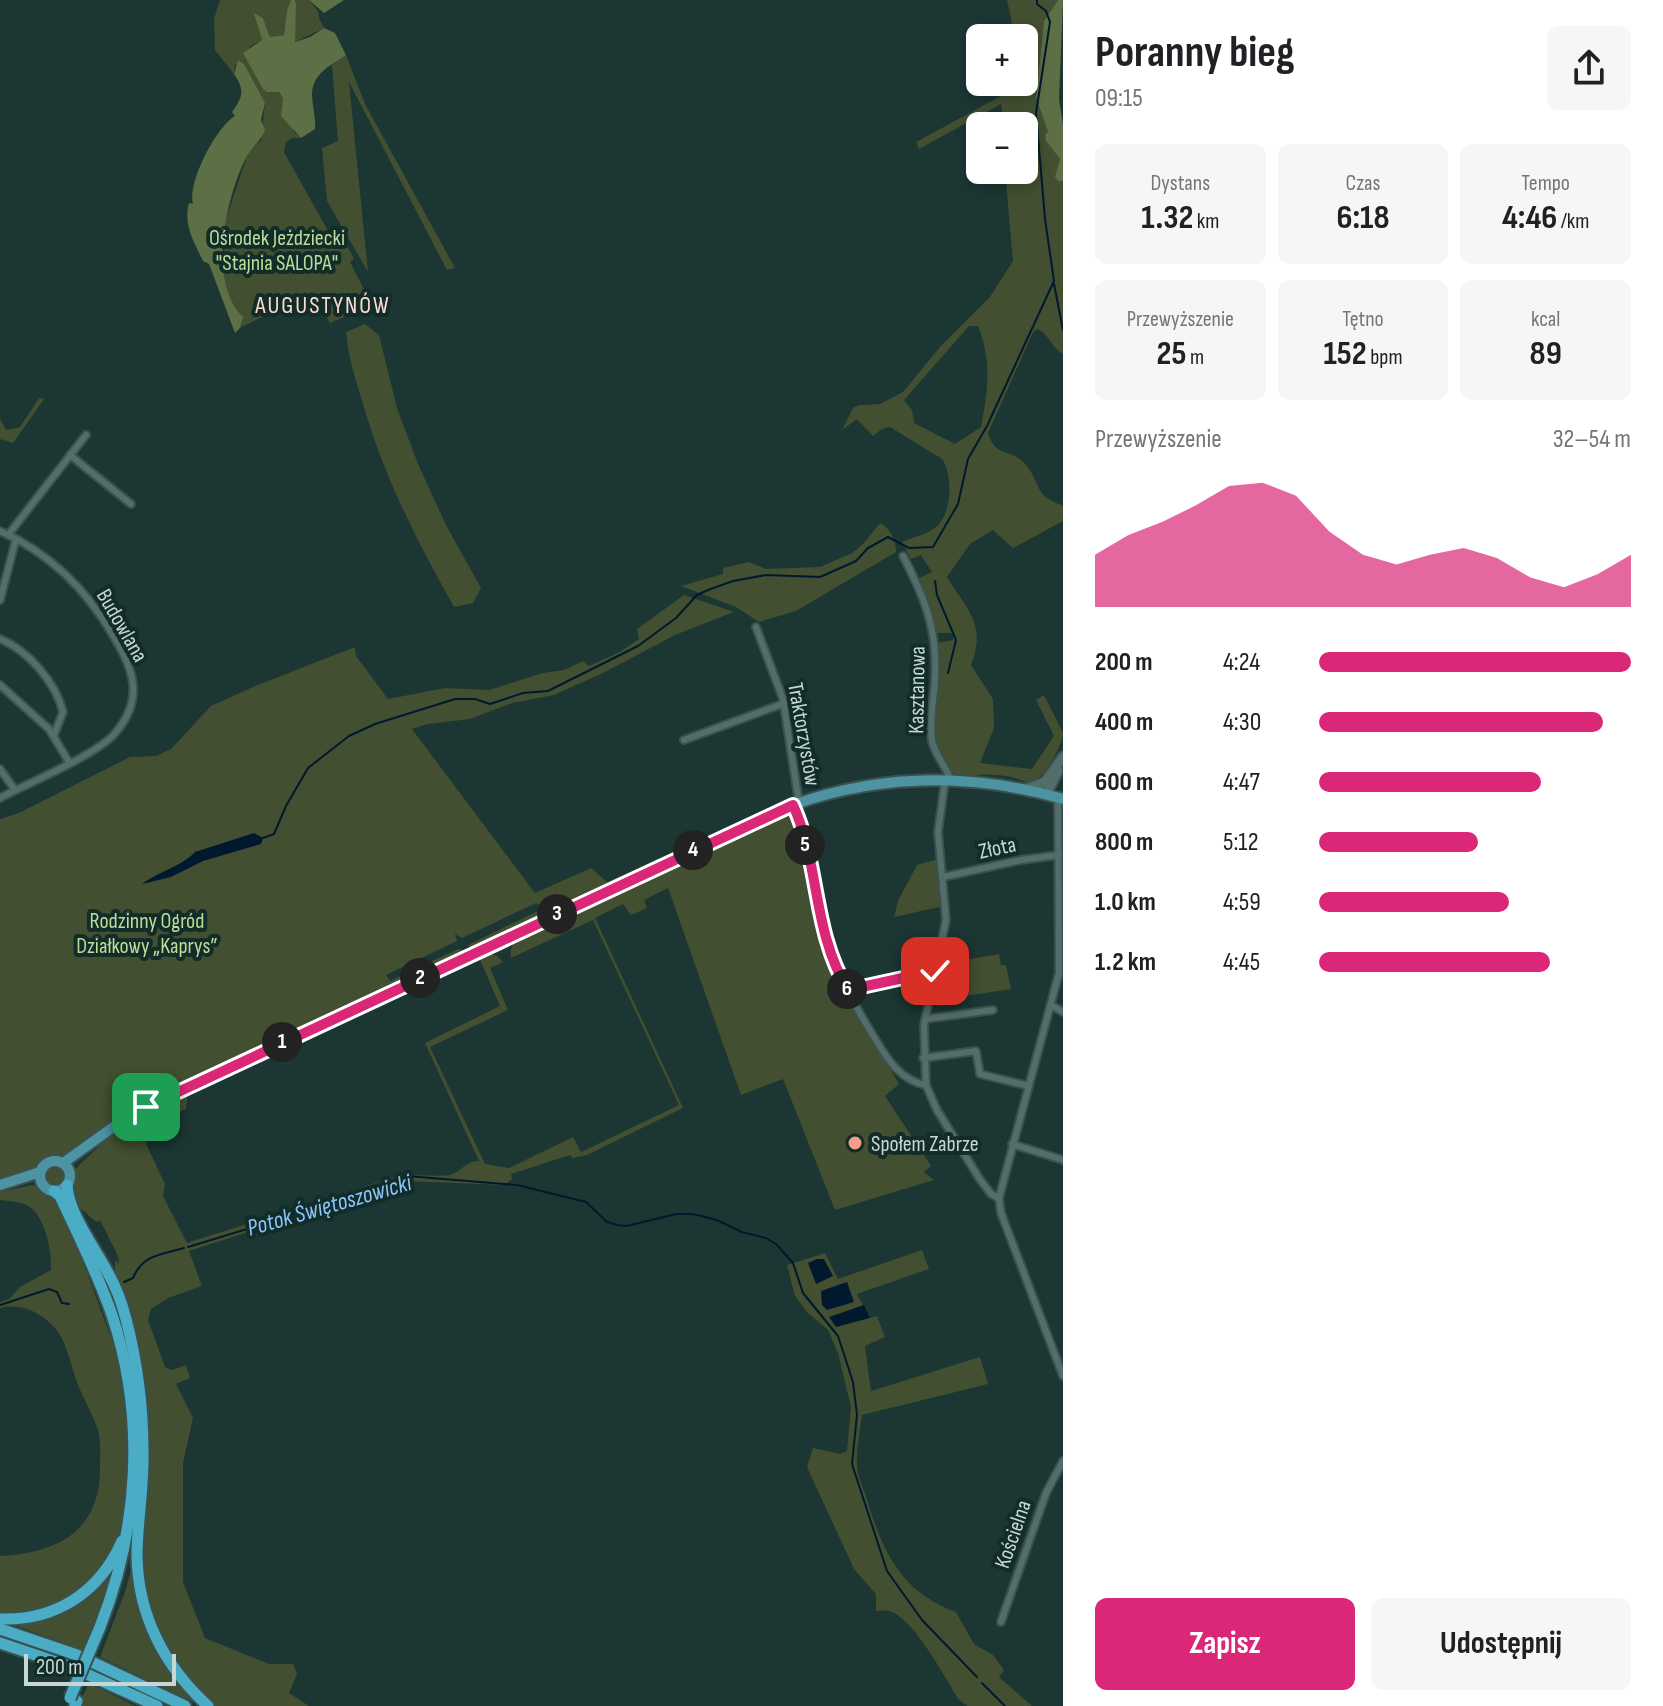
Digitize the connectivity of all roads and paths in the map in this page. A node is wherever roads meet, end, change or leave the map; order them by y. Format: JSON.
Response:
{"nodes":[{"id":1,"x":86,"y":435,"type":"dead end"},
{"id":2,"x":70,"y":455,"type":"junction"},
{"id":3,"x":131,"y":504,"type":"dead end"},
{"id":4,"x":4,"y":533,"type":"edge"},
{"id":5,"x":16,"y":539,"type":"junction"},
{"id":6,"x":903,"y":556,"type":"dead end"},
{"id":7,"x":0,"y":600,"type":"edge"},
{"id":8,"x":756,"y":627,"type":"dead end"},
{"id":9,"x":0,"y":639,"type":"edge"},
{"id":10,"x":0,"y":685,"type":"edge"},
{"id":11,"x":785,"y":703,"type":"junction"},
{"id":12,"x":54,"y":735,"type":"junction"},
{"id":13,"x":684,"y":740,"type":"dead end"},
{"id":14,"x":1062,"y":758,"type":"edge"},
{"id":15,"x":69,"y":762,"type":"junction"},
{"id":16,"x":0,"y":769,"type":"edge"},
{"id":17,"x":1054,"y":775,"type":"junction"},
{"id":18,"x":948,"y":779,"type":"junction"},
{"id":19,"x":1026,"y":789,"type":"junction"},
{"id":20,"x":15,"y":790,"type":"junction"},
{"id":21,"x":1046,"y":794,"type":"junction"},
{"id":22,"x":0,"y":798,"type":"edge"},
{"id":23,"x":1063,"y":798,"type":"edge"},
{"id":24,"x":796,"y":804,"type":"junction"},
{"id":25,"x":1057,"y":811,"type":"junction"},
{"id":26,"x":1063,"y":822,"type":"edge"},
{"id":27,"x":1059,"y":835,"type":"junction"},
{"id":28,"x":1059,"y":855,"type":"junction"},
{"id":29,"x":943,"y":877,"type":"junction"},
{"id":30,"x":937,"y":971,"type":"junction"},
{"id":31,"x":848,"y":990,"type":"junction"},
{"id":32,"x":1051,"y":1005,"type":"junction"},
{"id":33,"x":993,"y":1010,"type":"dead end"},
{"id":34,"x":1063,"y":1012,"type":"edge"},
{"id":35,"x":925,"y":1019,"type":"junction"},
{"id":36,"x":923,"y":1058,"type":"junction"},
{"id":37,"x":926,"y":1085,"type":"junction"},
{"id":38,"x":1029,"y":1086,"type":"junction"},
{"id":39,"x":1012,"y":1144,"type":"junction"},
{"id":40,"x":1063,"y":1160,"type":"edge"},
{"id":41,"x":66,"y":1166,"type":"junction"},
{"id":42,"x":41,"y":1178,"type":"junction"},
{"id":43,"x":0,"y":1185,"type":"edge"},
{"id":44,"x":67,"y":1185,"type":"junction"},
{"id":45,"x":54,"y":1191,"type":"junction"},
{"id":46,"x":999,"y":1198,"type":"junction"},
{"id":47,"x":1063,"y":1376,"type":"edge"},
{"id":48,"x":1063,"y":1461,"type":"edge"},
{"id":49,"x":136,"y":1506,"type":"junction"},
{"id":50,"x":0,"y":1619,"type":"edge"},
{"id":51,"x":1001,"y":1622,"type":"dead end"},
{"id":52,"x":0,"y":1629,"type":"edge"},
{"id":53,"x":0,"y":1643,"type":"edge"},
{"id":54,"x":97,"y":1678,"type":"junction"},
{"id":55,"x":72,"y":1703,"type":"edge"},
{"id":56,"x":139,"y":1706,"type":"edge"},
{"id":57,"x":157,"y":1706,"type":"edge"},
{"id":58,"x":185,"y":1706,"type":"edge"},
{"id":59,"x":208,"y":1706,"type":"edge"}],
"edges":[{"from":1,"to":2,"type":"street","name":"Budowlana"},
{"from":2,"to":3,"type":"street"},
{"from":2,"to":4,"type":"street","name":"Budowlana"},
{"from":4,"to":5,"type":"street","name":"Budowlana"},
{"from":5,"to":7,"type":"street"},
{"from":5,"to":15,"type":"street","name":"Budowlana"},
{"from":6,"to":18,"type":"street","name":"Kasztanowa"},
{"from":8,"to":11,"type":"street","name":"Traktorzystów"},
{"from":9,"to":12,"type":"street"},
{"from":10,"to":12,"type":"street"},
{"from":11,"to":13,"type":"street"},
{"from":11,"to":24,"type":"street","name":"Traktorzystów"},
{"from":12,"to":15,"type":"street"},
{"from":14,"to":17,"type":"main road"},
{"from":15,"to":20,"type":"street"},
{"from":16,"to":20,"type":"street"},
{"from":17,"to":19,"type":"main road"},
{"from":17,"to":21,"type":"main road"},
{"from":17,"to":23,"type":"main road"},
{"from":18,"to":19,"type":"main road"},
{"from":18,"to":24,"type":"main road"},
{"from":18,"to":29,"type":"street"},
{"from":19,"to":21,"type":"main road"},
{"from":20,"to":22,"type":"street"},
{"from":21,"to":23,"type":"main road"},
{"from":21,"to":25,"type":"street"},
{"from":23,"to":25,"type":"street"},
{"from":24,"to":31,"type":"street","name":"Traktorzystów"},
{"from":24,"to":41,"type":"main road"},
{"from":25,"to":27,"type":"street"},
{"from":26,"to":27,"type":"street"},
{"from":27,"to":28,"type":"street"},
{"from":28,"to":29,"type":"street","name":"Złota"},
{"from":28,"to":32,"type":"street"},
{"from":29,"to":30,"type":"street"},
{"from":30,"to":31,"type":"street"},
{"from":30,"to":35,"type":"street"},
{"from":31,"to":37,"type":"street","name":"Traktorzystów"},
{"from":32,"to":34,"type":"street"},
{"from":32,"to":38,"type":"street"},
{"from":33,"to":35,"type":"street"},
{"from":35,"to":36,"type":"street"},
{"from":36,"to":37,"type":"street"},
{"from":36,"to":38,"type":"street"},
{"from":37,"to":46,"type":"street"},
{"from":38,"to":39,"type":"street"},
{"from":39,"to":40,"type":"street"},
{"from":39,"to":46,"type":"street"},
{"from":41,"to":42,"type":"main road"},
{"from":41,"to":44,"type":"main road"},
{"from":42,"to":43,"type":"main road"},
{"from":42,"to":45,"type":"main road"},
{"from":44,"to":45,"type":"main road"},
{"from":44,"to":49,"type":"highway"},
{"from":45,"to":49,"type":"highway"},
{"from":46,"to":47,"type":"street"},
{"from":48,"to":51,"type":"street","name":"Kościelna"},
{"from":49,"to":50,"type":"highway"},
{"from":49,"to":55,"type":"highway","bridge":true},
{"from":49,"to":59,"type":"highway"},
{"from":52,"to":58,"type":"highway"},
{"from":53,"to":54,"type":"highway"},
{"from":54,"to":56,"type":"highway"},
{"from":54,"to":57,"type":"highway"}]}
